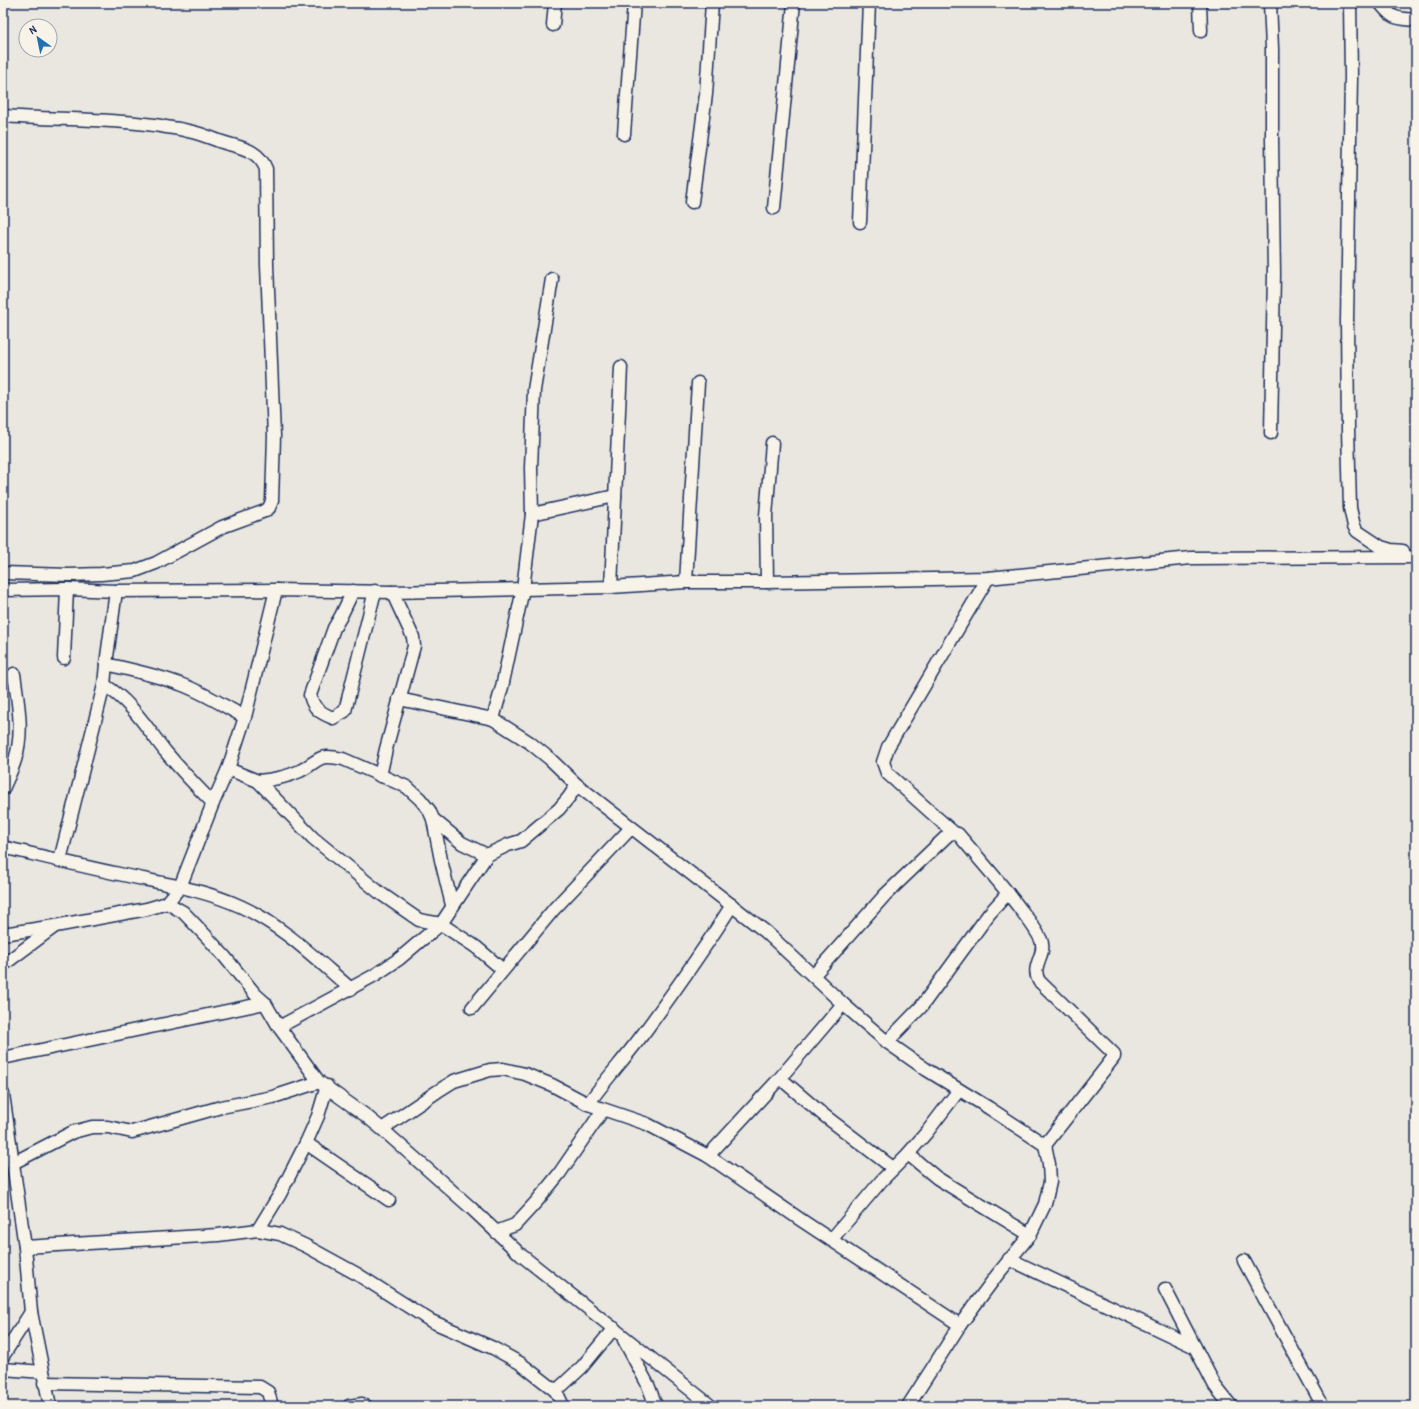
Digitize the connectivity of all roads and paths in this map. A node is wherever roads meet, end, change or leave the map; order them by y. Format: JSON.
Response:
{"nodes":[{"id":1,"x":555,"y":3,"type":"edge"},
{"id":2,"x":634,"y":3,"type":"edge"},
{"id":3,"x":712,"y":3,"type":"edge"},
{"id":4,"x":794,"y":3,"type":"edge"},
{"id":5,"x":868,"y":3,"type":"edge"},
{"id":6,"x":1200,"y":3,"type":"edge"},
{"id":7,"x":1270,"y":3,"type":"edge"},
{"id":8,"x":1350,"y":3,"type":"edge"},
{"id":9,"x":1380,"y":3,"type":"edge"},
{"id":10,"x":1416,"y":20,"type":"edge"},
{"id":11,"x":553,"y":25,"type":"dead end"},
{"id":12,"x":1201,"y":31,"type":"dead end"},
{"id":13,"x":3,"y":116,"type":"edge"},
{"id":14,"x":624,"y":134,"type":"dead end"},
{"id":15,"x":692,"y":202,"type":"dead end"},
{"id":16,"x":774,"y":208,"type":"dead end"},
{"id":17,"x":860,"y":222,"type":"dead end"},
{"id":18,"x":552,"y":279,"type":"dead end"},
{"id":19,"x":621,"y":366,"type":"dead end"},
{"id":20,"x":698,"y":384,"type":"dead end"},
{"id":21,"x":1271,"y":433,"type":"dead end"},
{"id":22,"x":772,"y":442,"type":"dead end"},
{"id":23,"x":615,"y":496,"type":"junction"},
{"id":24,"x":532,"y":514,"type":"junction"},
{"id":25,"x":1416,"y":553,"type":"edge"},
{"id":26,"x":1416,"y":557,"type":"edge"},
{"id":27,"x":3,"y":573,"type":"edge"},
{"id":28,"x":988,"y":578,"type":"junction"},
{"id":29,"x":686,"y":582,"type":"junction"},
{"id":30,"x":767,"y":582,"type":"junction"},
{"id":31,"x":611,"y":587,"type":"junction"},
{"id":32,"x":67,"y":589,"type":"junction"},
{"id":33,"x":523,"y":589,"type":"junction"},
{"id":34,"x":3,"y":590,"type":"edge"},
{"id":35,"x":276,"y":590,"type":"junction"},
{"id":36,"x":116,"y":591,"type":"junction"},
{"id":37,"x":353,"y":591,"type":"junction"},
{"id":38,"x":375,"y":591,"type":"junction"},
{"id":39,"x":392,"y":592,"type":"junction"},
{"id":40,"x":64,"y":658,"type":"dead end"},
{"id":41,"x":106,"y":664,"type":"junction"},
{"id":42,"x":14,"y":674,"type":"dead end"},
{"id":43,"x":104,"y":685,"type":"junction"},
{"id":44,"x":399,"y":699,"type":"junction"},
{"id":45,"x":245,"y":717,"type":"junction"},
{"id":46,"x":493,"y":719,"type":"junction"},
{"id":47,"x":228,"y":769,"type":"junction"},
{"id":48,"x":380,"y":776,"type":"junction"},
{"id":49,"x":258,"y":781,"type":"junction"},
{"id":50,"x":577,"y":785,"type":"junction"},
{"id":51,"x":3,"y":789,"type":"edge"},
{"id":52,"x":213,"y":803,"type":"junction"},
{"id":53,"x":433,"y":819,"type":"junction"},
{"id":54,"x":631,"y":828,"type":"junction"},
{"id":55,"x":954,"y":833,"type":"junction"},
{"id":56,"x":3,"y":847,"type":"edge"},
{"id":57,"x":487,"y":855,"type":"junction"},
{"id":58,"x":60,"y":860,"type":"junction"},
{"id":59,"x":180,"y":887,"type":"junction"},
{"id":60,"x":1008,"y":892,"type":"junction"},
{"id":61,"x":167,"y":903,"type":"junction"},
{"id":62,"x":452,"y":905,"type":"junction"},
{"id":63,"x":732,"y":905,"type":"junction"},
{"id":64,"x":440,"y":924,"type":"junction"},
{"id":65,"x":55,"y":926,"type":"junction"},
{"id":66,"x":3,"y":934,"type":"edge"},
{"id":67,"x":3,"y":965,"type":"edge"},
{"id":68,"x":503,"y":970,"type":"junction"},
{"id":69,"x":813,"y":976,"type":"junction"},
{"id":70,"x":351,"y":989,"type":"junction"},
{"id":71,"x":265,"y":1004,"type":"junction"},
{"id":72,"x":843,"y":1004,"type":"junction"},
{"id":73,"x":472,"y":1008,"type":"dead end"},
{"id":74,"x":279,"y":1027,"type":"junction"},
{"id":75,"x":888,"y":1042,"type":"junction"},
{"id":76,"x":3,"y":1058,"type":"edge"},
{"id":77,"x":780,"y":1078,"type":"junction"},
{"id":78,"x":323,"y":1084,"type":"junction"},
{"id":79,"x":959,"y":1090,"type":"junction"},
{"id":80,"x":3,"y":1094,"type":"edge"},
{"id":81,"x":588,"y":1104,"type":"junction"},
{"id":82,"x":602,"y":1110,"type":"junction"},
{"id":83,"x":382,"y":1129,"type":"junction"},
{"id":84,"x":306,"y":1143,"type":"junction"},
{"id":85,"x":1045,"y":1145,"type":"junction"},
{"id":86,"x":908,"y":1154,"type":"junction"},
{"id":87,"x":708,"y":1156,"type":"junction"},
{"id":88,"x":13,"y":1163,"type":"junction"},
{"id":89,"x":893,"y":1168,"type":"junction"},
{"id":90,"x":390,"y":1200,"type":"dead end"},
{"id":91,"x":258,"y":1230,"type":"junction"},
{"id":92,"x":496,"y":1232,"type":"junction"},
{"id":93,"x":1030,"y":1235,"type":"junction"},
{"id":94,"x":831,"y":1240,"type":"junction"},
{"id":95,"x":25,"y":1247,"type":"junction"},
{"id":96,"x":1009,"y":1259,"type":"junction"},
{"id":97,"x":1244,"y":1261,"type":"dead end"},
{"id":98,"x":1165,"y":1289,"type":"dead end"},
{"id":99,"x":31,"y":1312,"type":"junction"},
{"id":100,"x":960,"y":1325,"type":"junction"},
{"id":101,"x":614,"y":1328,"type":"junction"},
{"id":102,"x":1195,"y":1347,"type":"junction"},
{"id":103,"x":3,"y":1356,"type":"edge"},
{"id":104,"x":3,"y":1369,"type":"edge"},
{"id":105,"x":44,"y":1377,"type":"junction"},
{"id":106,"x":556,"y":1391,"type":"junction"},
{"id":107,"x":50,"y":1406,"type":"edge"},
{"id":108,"x":272,"y":1406,"type":"edge"},
{"id":109,"x":349,"y":1406,"type":"edge"},
{"id":110,"x":366,"y":1406,"type":"edge"},
{"id":111,"x":563,"y":1406,"type":"edge"},
{"id":112,"x":656,"y":1406,"type":"edge"},
{"id":113,"x":710,"y":1406,"type":"edge"},
{"id":114,"x":908,"y":1406,"type":"edge"},
{"id":115,"x":1231,"y":1406,"type":"edge"},
{"id":116,"x":1322,"y":1406,"type":"edge"}],
"edges":[{"from":1,"to":11,"type":"street"},
{"from":2,"to":14,"type":"street"},
{"from":3,"to":15,"type":"street"},
{"from":4,"to":16,"type":"street"},
{"from":5,"to":17,"type":"street"},
{"from":6,"to":12,"type":"street"},
{"from":7,"to":21,"type":"street"},
{"from":8,"to":25,"type":"street"},
{"from":9,"to":10,"type":"street"},
{"from":13,"to":27,"type":"street"},
{"from":18,"to":24,"type":"street"},
{"from":19,"to":23,"type":"street"},
{"from":20,"to":29,"type":"street"},
{"from":22,"to":30,"type":"street"},
{"from":23,"to":24,"type":"street"},
{"from":23,"to":31,"type":"street"},
{"from":24,"to":33,"type":"street"},
{"from":26,"to":28,"type":"street"},
{"from":28,"to":30,"type":"street"},
{"from":28,"to":55,"type":"street"},
{"from":29,"to":30,"type":"street"},
{"from":29,"to":31,"type":"street"},
{"from":31,"to":33,"type":"street"},
{"from":32,"to":34,"type":"street"},
{"from":32,"to":36,"type":"street"},
{"from":32,"to":40,"type":"street"},
{"from":33,"to":39,"type":"street"},
{"from":33,"to":46,"type":"street"},
{"from":35,"to":36,"type":"street"},
{"from":35,"to":37,"type":"street"},
{"from":35,"to":45,"type":"street"},
{"from":36,"to":41,"type":"street"},
{"from":37,"to":38,"type":"street"},
{"from":37,"to":38,"type":"street"},
{"from":38,"to":39,"type":"street"},
{"from":39,"to":44,"type":"street"},
{"from":41,"to":43,"type":"street"},
{"from":41,"to":45,"type":"street"},
{"from":42,"to":51,"type":"street"},
{"from":43,"to":52,"type":"street"},
{"from":43,"to":58,"type":"street"},
{"from":44,"to":46,"type":"street"},
{"from":44,"to":48,"type":"street"},
{"from":45,"to":47,"type":"street"},
{"from":46,"to":50,"type":"street"},
{"from":47,"to":49,"type":"street"},
{"from":47,"to":52,"type":"street"},
{"from":48,"to":49,"type":"street"},
{"from":48,"to":53,"type":"street"},
{"from":49,"to":64,"type":"street"},
{"from":50,"to":54,"type":"street"},
{"from":50,"to":57,"type":"street"},
{"from":52,"to":59,"type":"street"},
{"from":53,"to":57,"type":"street"},
{"from":53,"to":62,"type":"street"},
{"from":54,"to":63,"type":"street"},
{"from":54,"to":68,"type":"street"},
{"from":55,"to":60,"type":"street"},
{"from":55,"to":69,"type":"street"},
{"from":56,"to":58,"type":"street"},
{"from":57,"to":62,"type":"street"},
{"from":58,"to":59,"type":"street"},
{"from":59,"to":61,"type":"street"},
{"from":59,"to":70,"type":"street"},
{"from":60,"to":75,"type":"street"},
{"from":60,"to":85,"type":"street"},
{"from":61,"to":65,"type":"street"},
{"from":61,"to":71,"type":"street"},
{"from":62,"to":64,"type":"street"},
{"from":63,"to":69,"type":"street"},
{"from":63,"to":81,"type":"street"},
{"from":64,"to":68,"type":"street"},
{"from":64,"to":70,"type":"street"},
{"from":65,"to":66,"type":"street"},
{"from":65,"to":67,"type":"street"},
{"from":68,"to":73,"type":"street"},
{"from":69,"to":72,"type":"street"},
{"from":70,"to":74,"type":"street"},
{"from":71,"to":74,"type":"street"},
{"from":71,"to":76,"type":"street"},
{"from":72,"to":75,"type":"street"},
{"from":72,"to":77,"type":"street"},
{"from":74,"to":78,"type":"street"},
{"from":75,"to":79,"type":"street"},
{"from":77,"to":87,"type":"street"},
{"from":77,"to":89,"type":"street"},
{"from":78,"to":83,"type":"street"},
{"from":78,"to":84,"type":"street"},
{"from":78,"to":88,"type":"street"},
{"from":79,"to":85,"type":"street"},
{"from":79,"to":86,"type":"street"},
{"from":80,"to":88,"type":"street"},
{"from":81,"to":82,"type":"street"},
{"from":81,"to":83,"type":"street"},
{"from":82,"to":87,"type":"street"},
{"from":82,"to":92,"type":"street"},
{"from":83,"to":92,"type":"street"},
{"from":84,"to":90,"type":"street"},
{"from":84,"to":91,"type":"street"},
{"from":85,"to":93,"type":"street"},
{"from":86,"to":89,"type":"street"},
{"from":86,"to":93,"type":"street"},
{"from":87,"to":94,"type":"street"},
{"from":88,"to":95,"type":"street"},
{"from":89,"to":94,"type":"street"},
{"from":91,"to":95,"type":"street"},
{"from":91,"to":106,"type":"street"},
{"from":92,"to":101,"type":"street"},
{"from":93,"to":96,"type":"street"},
{"from":94,"to":100,"type":"street"},
{"from":95,"to":99,"type":"street"},
{"from":96,"to":100,"type":"street"},
{"from":96,"to":102,"type":"street"},
{"from":97,"to":116,"type":"street"},
{"from":98,"to":102,"type":"street"},
{"from":99,"to":103,"type":"street"},
{"from":99,"to":105,"type":"street"},
{"from":100,"to":114,"type":"street"},
{"from":101,"to":106,"type":"street"},
{"from":101,"to":112,"type":"street"},
{"from":101,"to":113,"type":"street"},
{"from":102,"to":115,"type":"street"},
{"from":104,"to":105,"type":"street"},
{"from":105,"to":107,"type":"street"},
{"from":105,"to":108,"type":"street"},
{"from":106,"to":111,"type":"street"},
{"from":109,"to":110,"type":"street"}]}
